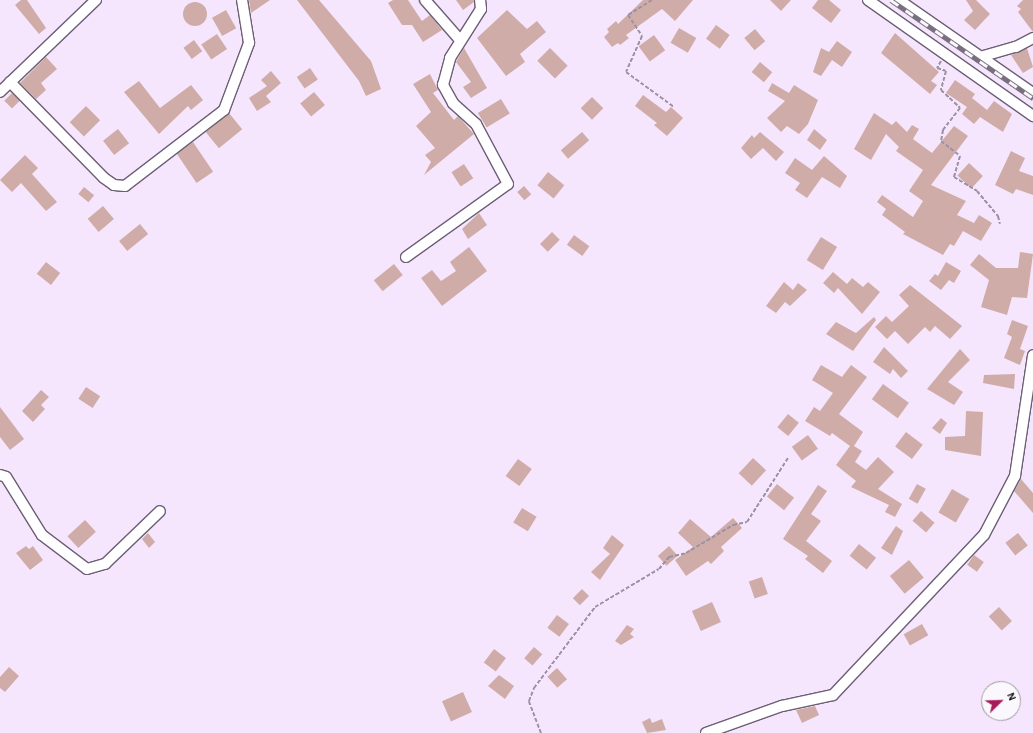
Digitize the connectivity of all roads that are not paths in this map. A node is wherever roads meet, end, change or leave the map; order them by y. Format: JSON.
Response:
{"nodes":[{"id":1,"x":96,"y":0,"type":"edge"},
{"id":2,"x":242,"y":0,"type":"edge"},
{"id":3,"x":425,"y":0,"type":"edge"},
{"id":4,"x":480,"y":0,"type":"edge"},
{"id":5,"x":868,"y":0,"type":"edge"},
{"id":6,"x":899,"y":0,"type":"edge"},
{"id":7,"x":1033,"y":38,"type":"edge"},
{"id":8,"x":460,"y":40,"type":"junction"},
{"id":9,"x":980,"y":56,"type":"junction"},
{"id":10,"x":10,"y":82,"type":"junction"},
{"id":11,"x":0,"y":92,"type":"edge"},
{"id":12,"x":1033,"y":93,"type":"edge"},
{"id":13,"x":1033,"y":116,"type":"edge"},
{"id":14,"x":406,"y":256,"type":"dead end"},
{"id":15,"x":1033,"y":355,"type":"edge"},
{"id":16,"x":0,"y":475,"type":"edge"},
{"id":17,"x":160,"y":511,"type":"dead end"},
{"id":18,"x":706,"y":733,"type":"edge"}],
"edges":[{"from":1,"to":10,"type":"street"},
{"from":2,"to":10,"type":"street"},
{"from":3,"to":8,"type":"street"},
{"from":4,"to":8,"type":"street"},
{"from":5,"to":13,"type":"street"},
{"from":6,"to":9,"type":"street"},
{"from":7,"to":9,"type":"street"},
{"from":8,"to":14,"type":"street"},
{"from":9,"to":12,"type":"street"},
{"from":10,"to":11,"type":"street"},
{"from":15,"to":18,"type":"street"},
{"from":16,"to":17,"type":"street"}]}
